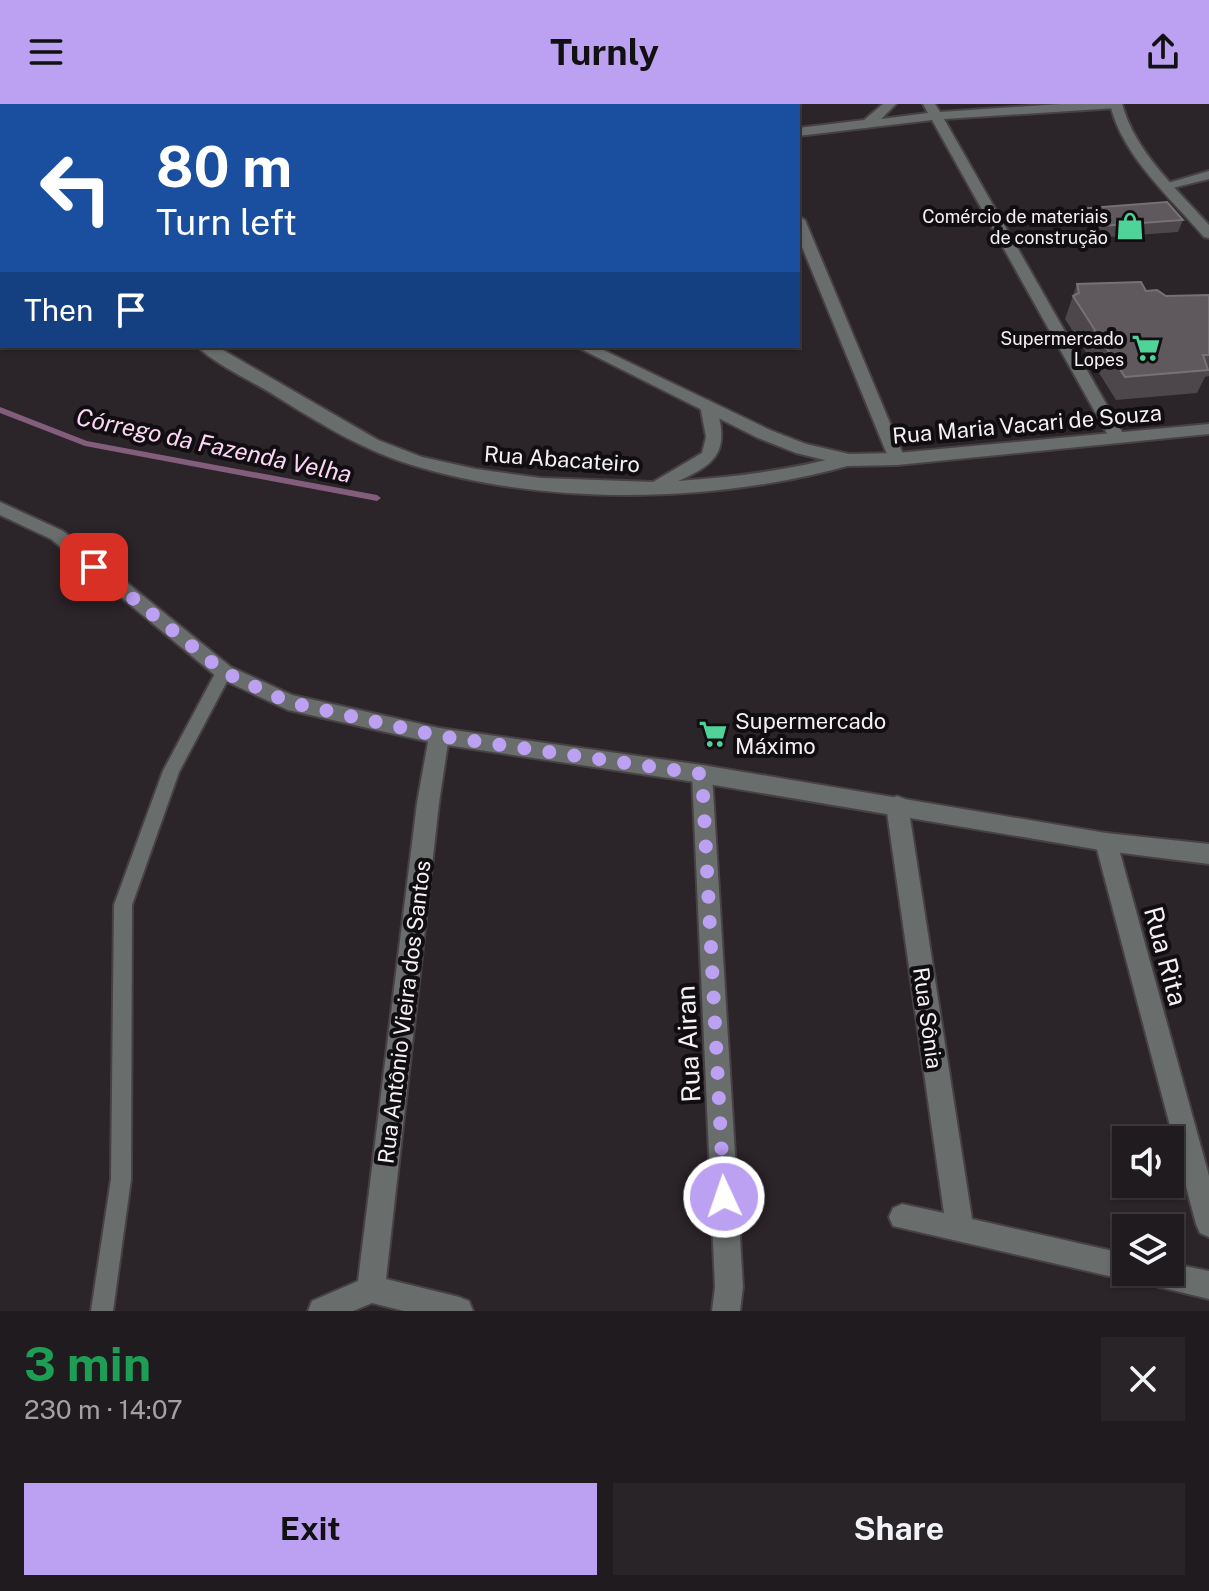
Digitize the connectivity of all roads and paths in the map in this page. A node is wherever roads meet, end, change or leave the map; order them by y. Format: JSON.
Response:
{"nodes":[{"id":1,"x":890,"y":104,"type":"edge"},
{"id":2,"x":1116,"y":104,"type":"edge"},
{"id":3,"x":933,"y":110,"type":"edge"},
{"id":4,"x":868,"y":124,"type":"junction"},
{"id":5,"x":800,"y":132,"type":"edge"},
{"id":6,"x":1209,"y":175,"type":"edge"},
{"id":7,"x":1168,"y":185,"type":"junction"},
{"id":8,"x":800,"y":225,"type":"edge"},
{"id":9,"x":1209,"y":234,"type":"edge"},
{"id":10,"x":208,"y":348,"type":"edge"},
{"id":11,"x":587,"y":348,"type":"edge"},
{"id":12,"x":708,"y":405,"type":"junction"},
{"id":13,"x":1209,"y":429,"type":"edge"},
{"id":14,"x":1117,"y":437,"type":"junction"},
{"id":15,"x":897,"y":459,"type":"junction"},
{"id":16,"x":849,"y":460,"type":"junction"},
{"id":17,"x":650,"y":487,"type":"junction"},
{"id":18,"x":0,"y":508,"type":"edge"},
{"id":19,"x":224,"y":672,"type":"junction"},
{"id":20,"x":439,"y":736,"type":"junction"},
{"id":21,"x":702,"y":774,"type":"junction"},
{"id":22,"x":897,"y":805,"type":"junction"},
{"id":23,"x":1106,"y":842,"type":"junction"},
{"id":24,"x":1209,"y":854,"type":"edge"},
{"id":25,"x":902,"y":1217,"type":"dead end"},
{"id":26,"x":1209,"y":1224,"type":"edge"},
{"id":27,"x":960,"y":1230,"type":"junction"},
{"id":28,"x":1112,"y":1264,"type":"edge"},
{"id":29,"x":1184,"y":1280,"type":"edge"},
{"id":30,"x":1209,"y":1285,"type":"edge"},
{"id":31,"x":371,"y":1289,"type":"junction"},
{"id":32,"x":102,"y":1311,"type":"edge"},
{"id":33,"x":322,"y":1311,"type":"edge"},
{"id":34,"x":459,"y":1311,"type":"edge"},
{"id":35,"x":726,"y":1311,"type":"edge"}],
"edges":[{"from":1,"to":4,"type":"street"},
{"from":2,"to":3,"type":"street"},
{"from":2,"to":7,"type":"street"},
{"from":3,"to":4,"type":"street"},
{"from":3,"to":14,"type":"street"},
{"from":4,"to":5,"type":"street"},
{"from":6,"to":7,"type":"street"},
{"from":7,"to":9,"type":"street"},
{"from":8,"to":15,"type":"street"},
{"from":10,"to":17,"type":"street","name":"Rua Abacateiro"},
{"from":11,"to":12,"type":"street"},
{"from":12,"to":16,"type":"street"},
{"from":12,"to":17,"type":"street"},
{"from":13,"to":14,"type":"street","name":"Rua Maria Vacari de Souza"},
{"from":14,"to":15,"type":"street","name":"Rua Maria Vacari de Souza"},
{"from":15,"to":16,"type":"street","name":"Rua Maria Vacari de Souza"},
{"from":16,"to":17,"type":"street","name":"Rua Abacateiro"},
{"from":18,"to":19,"type":"street"},
{"from":19,"to":20,"type":"street"},
{"from":19,"to":32,"type":"lane"},
{"from":20,"to":21,"type":"street"},
{"from":20,"to":31,"type":"street","name":"Rua Antônio Vieira dos Santos"},
{"from":21,"to":22,"type":"street"},
{"from":21,"to":35,"type":"street","name":"Rua Airan"},
{"from":22,"to":23,"type":"street"},
{"from":22,"to":27,"type":"street","name":"Rua Sônia"},
{"from":23,"to":24,"type":"street"},
{"from":23,"to":26,"type":"street","name":"Rua Rita"},
{"from":25,"to":27,"type":"street"},
{"from":27,"to":28,"type":"street"},
{"from":29,"to":30,"type":"street"},
{"from":31,"to":33,"type":"street"},
{"from":31,"to":34,"type":"street"}]}
